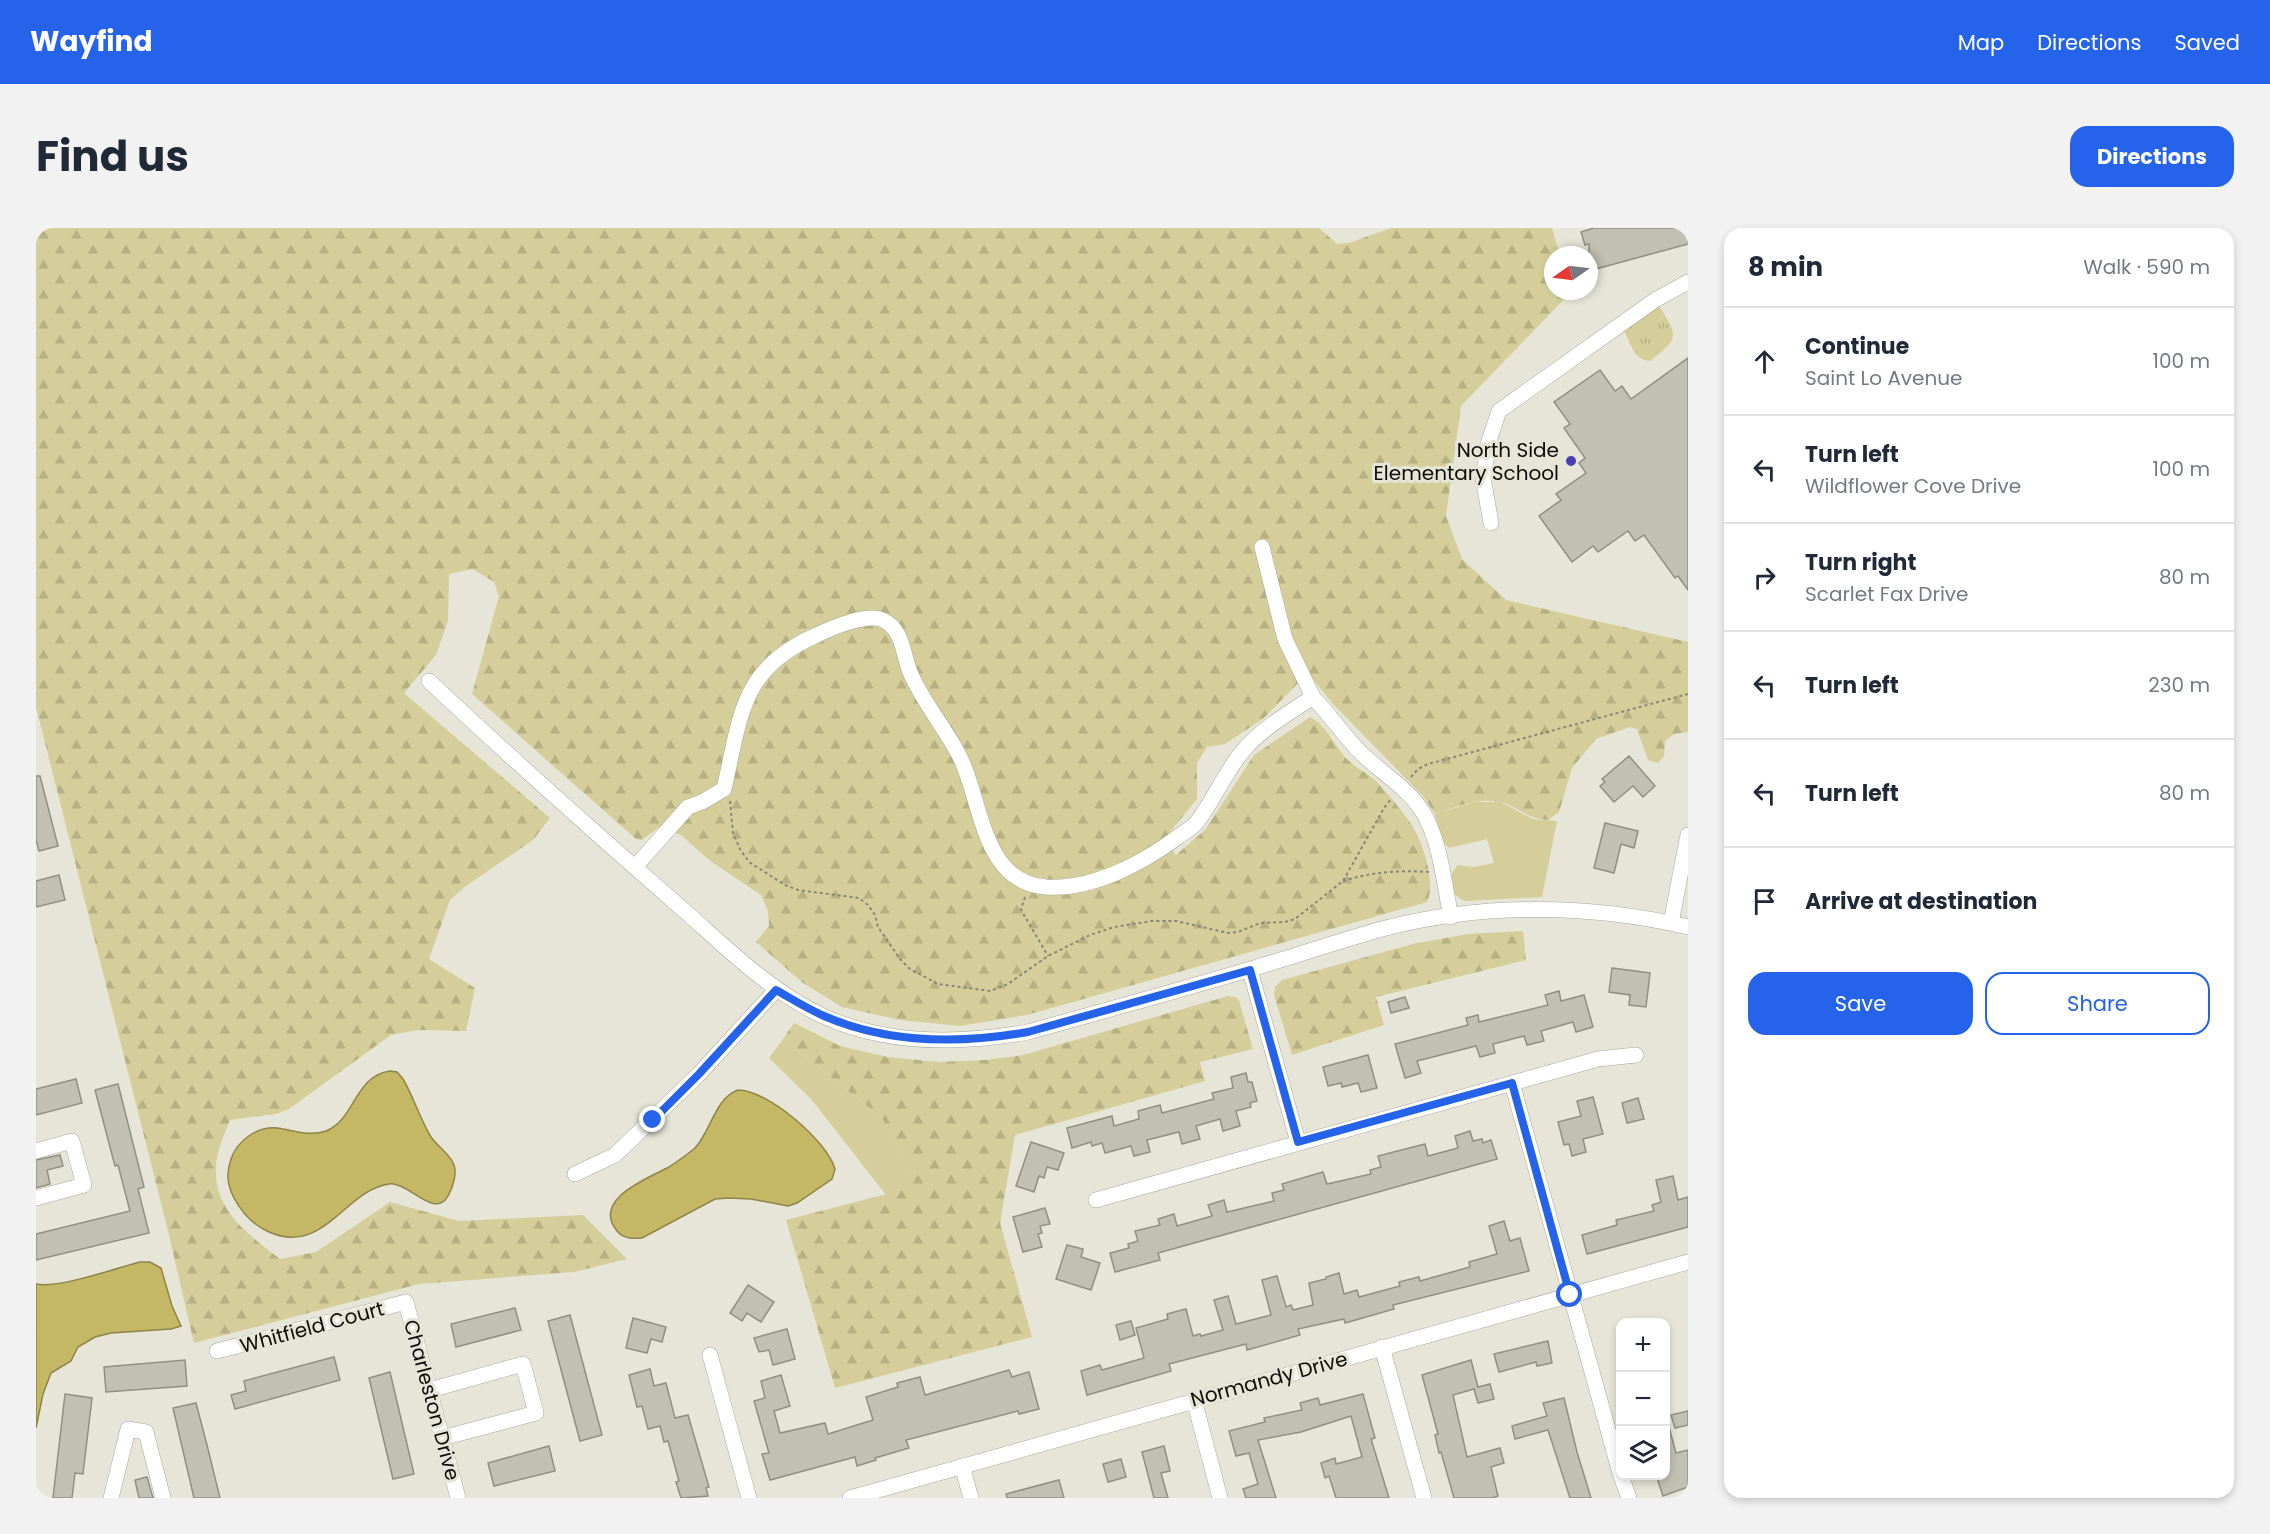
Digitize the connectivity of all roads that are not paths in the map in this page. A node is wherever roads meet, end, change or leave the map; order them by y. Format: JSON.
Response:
{"nodes":[{"id":1,"x":1688,"y":282,"type":"edge"},
{"id":2,"x":1491,"y":523,"type":"dead end"},
{"id":3,"x":1262,"y":547,"type":"dead end"},
{"id":4,"x":429,"y":681,"type":"dead end"},
{"id":5,"x":1313,"y":697,"type":"junction"},
{"id":6,"x":1688,"y":835,"type":"edge"},
{"id":7,"x":635,"y":867,"type":"junction"},
{"id":8,"x":1451,"y":917,"type":"junction"},
{"id":9,"x":1671,"y":923,"type":"junction"},
{"id":10,"x":1688,"y":927,"type":"edge"},
{"id":11,"x":1250,"y":970,"type":"junction"},
{"id":12,"x":776,"y":990,"type":"junction"},
{"id":13,"x":1636,"y":1055,"type":"dead end"},
{"id":14,"x":1512,"y":1083,"type":"junction"},
{"id":15,"x":1298,"y":1142,"type":"junction"},
{"id":16,"x":36,"y":1151,"type":"edge"},
{"id":17,"x":574,"y":1174,"type":"dead end"},
{"id":18,"x":36,"y":1198,"type":"edge"},
{"id":19,"x":1096,"y":1200,"type":"dead end"},
{"id":20,"x":1688,"y":1262,"type":"edge"},
{"id":21,"x":1570,"y":1295,"type":"junction"},
{"id":22,"x":406,"y":1302,"type":"joint"},
{"id":23,"x":1383,"y":1347,"type":"junction"},
{"id":24,"x":217,"y":1351,"type":"dead end"},
{"id":25,"x":710,"y":1354,"type":"dead end"},
{"id":26,"x":430,"y":1390,"type":"junction"},
{"id":27,"x":1194,"y":1400,"type":"junction"},
{"id":28,"x":442,"y":1438,"type":"junction"},
{"id":29,"x":1616,"y":1456,"type":"edge"},
{"id":30,"x":962,"y":1466,"type":"junction"},
{"id":31,"x":1623,"y":1480,"type":"edge"},
{"id":32,"x":111,"y":1498,"type":"edge"},
{"id":33,"x":163,"y":1498,"type":"edge"},
{"id":34,"x":458,"y":1498,"type":"edge"},
{"id":35,"x":749,"y":1498,"type":"edge"},
{"id":36,"x":850,"y":1498,"type":"edge"},
{"id":37,"x":971,"y":1498,"type":"edge"},
{"id":38,"x":1220,"y":1498,"type":"edge"},
{"id":39,"x":1424,"y":1498,"type":"edge"},
{"id":40,"x":1629,"y":1498,"type":"edge"}],
"edges":[{"from":1,"to":2,"type":"street"},
{"from":3,"to":5,"type":"street"},
{"from":4,"to":7,"type":"street"},
{"from":5,"to":7,"type":"street"},
{"from":5,"to":8,"type":"street"},
{"from":6,"to":9,"type":"street"},
{"from":7,"to":12,"type":"street"},
{"from":8,"to":9,"type":"street"},
{"from":8,"to":11,"type":"street"},
{"from":9,"to":10,"type":"street"},
{"from":11,"to":12,"type":"street"},
{"from":11,"to":15,"type":"street"},
{"from":12,"to":17,"type":"street"},
{"from":13,"to":14,"type":"street"},
{"from":14,"to":15,"type":"street"},
{"from":14,"to":21,"type":"street"},
{"from":15,"to":19,"type":"street"},
{"from":16,"to":18,"type":"street"},
{"from":20,"to":21,"type":"street","name":"Normandy Drive"},
{"from":21,"to":23,"type":"street","name":"Normandy Drive"},
{"from":21,"to":29,"type":"street"},
{"from":22,"to":24,"type":"street","name":"Whitfield Court"},
{"from":22,"to":26,"type":"street","name":"Charleston Drive"},
{"from":23,"to":27,"type":"street","name":"Normandy Drive"},
{"from":23,"to":39,"type":"street"},
{"from":25,"to":35,"type":"street"},
{"from":26,"to":28,"type":"street","name":"Charleston Drive"},
{"from":26,"to":28,"type":"street"},
{"from":27,"to":30,"type":"street","name":"Normandy Drive"},
{"from":27,"to":38,"type":"street"},
{"from":28,"to":34,"type":"street","name":"Charleston Drive"},
{"from":30,"to":36,"type":"street","name":"Normandy Drive"},
{"from":30,"to":37,"type":"street"},
{"from":31,"to":40,"type":"street"},
{"from":32,"to":33,"type":"street"}]}
